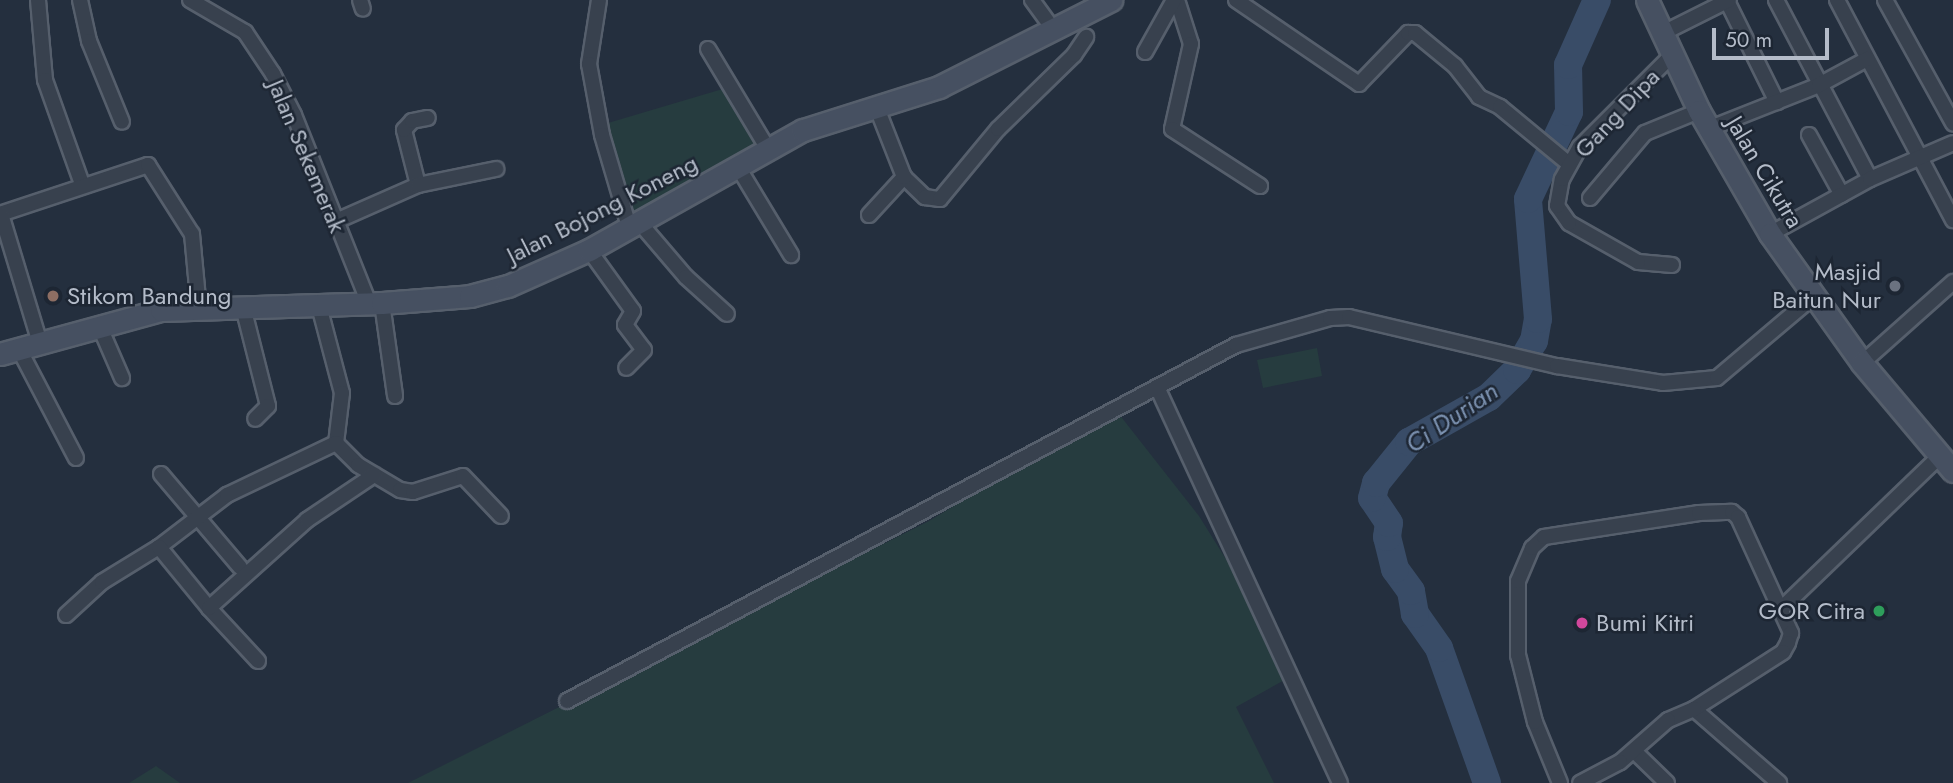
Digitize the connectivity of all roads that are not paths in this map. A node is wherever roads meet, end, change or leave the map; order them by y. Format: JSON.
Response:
{"nodes":[{"id":1,"x":38,"y":0,"type":"edge"},
{"id":2,"x":80,"y":0,"type":"edge"},
{"id":3,"x":190,"y":0,"type":"edge"},
{"id":4,"x":1032,"y":0,"type":"edge"},
{"id":5,"x":1111,"y":0,"type":"edge"},
{"id":6,"x":1176,"y":0,"type":"edge"},
{"id":7,"x":1236,"y":0,"type":"edge"},
{"id":8,"x":1647,"y":0,"type":"edge"},
{"id":9,"x":1776,"y":0,"type":"edge"},
{"id":10,"x":1885,"y":0,"type":"edge"},
{"id":11,"x":601,"y":1,"type":"edge"},
{"id":12,"x":1728,"y":1,"type":"edge"},
{"id":13,"x":1839,"y":1,"type":"edge"},
{"id":14,"x":1052,"y":28,"type":"junction"},
{"id":15,"x":1661,"y":34,"type":"junction"},
{"id":16,"x":1086,"y":37,"type":"dead end"},
{"id":17,"x":708,"y":50,"type":"dead end"},
{"id":18,"x":1145,"y":52,"type":"dead end"},
{"id":19,"x":1672,"y":55,"type":"junction"},
{"id":20,"x":1867,"y":58,"type":"junction"},
{"id":21,"x":1819,"y":85,"type":"junction"},
{"id":22,"x":1777,"y":102,"type":"junction"},
{"id":23,"x":877,"y":108,"type":"junction"},
{"id":24,"x":428,"y":118,"type":"dead end"},
{"id":25,"x":1703,"y":120,"type":"junction"},
{"id":26,"x":122,"y":122,"type":"dead end"},
{"id":27,"x":1953,"y":123,"type":"edge"},
{"id":28,"x":1809,"y":135,"type":"dead end"},
{"id":29,"x":1953,"y":143,"type":"edge"},
{"id":30,"x":768,"y":149,"type":"junction"},
{"id":31,"x":1917,"y":157,"type":"junction"},
{"id":32,"x":1565,"y":162,"type":"junction"},
{"id":33,"x":738,"y":167,"type":"junction"},
{"id":34,"x":496,"y":169,"type":"dead end"},
{"id":35,"x":904,"y":177,"type":"junction"},
{"id":36,"x":1870,"y":179,"type":"junction"},
{"id":37,"x":82,"y":184,"type":"junction"},
{"id":38,"x":418,"y":184,"type":"junction"},
{"id":39,"x":1260,"y":186,"type":"dead end"},
{"id":40,"x":1842,"y":195,"type":"junction"},
{"id":41,"x":1590,"y":198,"type":"dead end"},
{"id":42,"x":0,"y":214,"type":"edge"},
{"id":43,"x":869,"y":215,"type":"dead end"},
{"id":44,"x":1953,"y":220,"type":"edge"},
{"id":45,"x":334,"y":222,"type":"junction"},
{"id":46,"x":634,"y":225,"type":"junction"},
{"id":47,"x":1770,"y":234,"type":"junction"},
{"id":48,"x":589,"y":250,"type":"junction"},
{"id":49,"x":791,"y":255,"type":"dead end"},
{"id":50,"x":1672,"y":265,"type":"dead end"},
{"id":51,"x":1953,"y":282,"type":"edge"},
{"id":52,"x":1813,"y":297,"type":"junction"},
{"id":53,"x":375,"y":303,"type":"junction"},
{"id":54,"x":320,"y":306,"type":"junction"},
{"id":55,"x":243,"y":307,"type":"junction"},
{"id":56,"x":199,"y":309,"type":"junction"},
{"id":57,"x":727,"y":313,"type":"dead end"},
{"id":58,"x":99,"y":325,"type":"junction"},
{"id":59,"x":40,"y":343,"type":"junction"},
{"id":60,"x":9,"y":352,"type":"edge"},
{"id":61,"x":1862,"y":363,"type":"junction"},
{"id":62,"x":626,"y":368,"type":"dead end"},
{"id":63,"x":121,"y":378,"type":"dead end"},
{"id":64,"x":1157,"y":387,"type":"junction"},
{"id":65,"x":395,"y":396,"type":"dead end"},
{"id":66,"x":255,"y":419,"type":"dead end"},
{"id":67,"x":336,"y":443,"type":"junction"},
{"id":68,"x":76,"y":458,"type":"dead end"},
{"id":69,"x":1946,"y":464,"type":"edge"},
{"id":70,"x":161,"y":474,"type":"dead end"},
{"id":71,"x":374,"y":475,"type":"junction"},
{"id":72,"x":501,"y":516,"type":"dead end"},
{"id":73,"x":198,"y":517,"type":"junction"},
{"id":74,"x":159,"y":547,"type":"junction"},
{"id":75,"x":240,"y":567,"type":"dead end"},
{"id":76,"x":209,"y":608,"type":"junction"},
{"id":77,"x":1781,"y":610,"type":"junction"},
{"id":78,"x":66,"y":615,"type":"dead end"},
{"id":79,"x":258,"y":661,"type":"dead end"},
{"id":80,"x":567,"y":701,"type":"dead end"},
{"id":81,"x":1694,"y":709,"type":"junction"},
{"id":82,"x":1634,"y":751,"type":"junction"},
{"id":83,"x":1340,"y":783,"type":"edge"},
{"id":84,"x":1560,"y":783,"type":"edge"},
{"id":85,"x":1580,"y":783,"type":"edge"},
{"id":86,"x":1667,"y":783,"type":"edge"},
{"id":87,"x":1779,"y":783,"type":"edge"}],
"edges":[{"from":1,"to":37,"type":"street"},
{"from":2,"to":26,"type":"street"},
{"from":3,"to":45,"type":"street","name":"Jalan Sekemerak"},
{"from":4,"to":14,"type":"street"},
{"from":5,"to":14,"type":"street","name":"Jalan Bojong Koneng"},
{"from":6,"to":18,"type":"street"},
{"from":6,"to":39,"type":"street"},
{"from":7,"to":32,"type":"street"},
{"from":8,"to":15,"type":"street","name":"Jalan Cikutra"},
{"from":9,"to":21,"type":"street"},
{"from":10,"to":27,"type":"street"},
{"from":11,"to":46,"type":"street"},
{"from":12,"to":15,"type":"street"},
{"from":12,"to":22,"type":"street"},
{"from":13,"to":20,"type":"street"},
{"from":14,"to":23,"type":"street","name":"Jalan Bojong Koneng"},
{"from":15,"to":19,"type":"street","name":"Jalan Cikutra"},
{"from":16,"to":35,"type":"street"},
{"from":17,"to":30,"type":"street"},
{"from":19,"to":25,"type":"street","name":"Jalan Cikutra"},
{"from":19,"to":32,"type":"street","name":"Gang Dipa"},
{"from":20,"to":21,"type":"street"},
{"from":20,"to":31,"type":"street"},
{"from":21,"to":22,"type":"street"},
{"from":21,"to":36,"type":"street"},
{"from":22,"to":25,"type":"street"},
{"from":23,"to":30,"type":"street","name":"Jalan Bojong Koneng"},
{"from":23,"to":35,"type":"street"},
{"from":24,"to":38,"type":"street"},
{"from":25,"to":41,"type":"street"},
{"from":25,"to":47,"type":"street","name":"Jalan Cikutra"},
{"from":28,"to":40,"type":"street"},
{"from":29,"to":31,"type":"street"},
{"from":30,"to":33,"type":"street","name":"Jalan Bojong Koneng"},
{"from":31,"to":36,"type":"street"},
{"from":31,"to":44,"type":"street"},
{"from":32,"to":50,"type":"street","name":"Gang Dipa"},
{"from":33,"to":46,"type":"street","name":"Jalan Bojong Koneng"},
{"from":33,"to":49,"type":"street"},
{"from":34,"to":38,"type":"street"},
{"from":35,"to":43,"type":"street"},
{"from":36,"to":40,"type":"street"},
{"from":37,"to":42,"type":"street"},
{"from":37,"to":56,"type":"street"},
{"from":38,"to":45,"type":"street"},
{"from":40,"to":47,"type":"street"},
{"from":42,"to":59,"type":"street"},
{"from":45,"to":53,"type":"street","name":"Jalan Sekemerak"},
{"from":46,"to":48,"type":"street","name":"Jalan Bojong Koneng"},
{"from":46,"to":57,"type":"street"},
{"from":47,"to":52,"type":"street","name":"Jalan Cikutra"},
{"from":48,"to":53,"type":"street","name":"Jalan Bojong Koneng"},
{"from":48,"to":62,"type":"street"},
{"from":51,"to":61,"type":"street"},
{"from":52,"to":61,"type":"street","name":"Jalan Cikutra"},
{"from":52,"to":64,"type":"street"},
{"from":53,"to":54,"type":"street","name":"Jalan Bojong Koneng"},
{"from":53,"to":65,"type":"street","name":"Jalan Sekemerak"},
{"from":54,"to":55,"type":"street","name":"Jalan Bojong Koneng"},
{"from":54,"to":67,"type":"street"},
{"from":55,"to":56,"type":"street","name":"Jalan Bojong Koneng"},
{"from":55,"to":66,"type":"street"},
{"from":56,"to":58,"type":"street","name":"Jalan Bojong Koneng"},
{"from":58,"to":59,"type":"street","name":"Jalan Bojong Koneng"},
{"from":58,"to":63,"type":"street"},
{"from":59,"to":60,"type":"street","name":"Jalan Bojong Koneng"},
{"from":60,"to":68,"type":"street"},
{"from":61,"to":69,"type":"street","name":"Jalan Cikutra"},
{"from":64,"to":80,"type":"street"},
{"from":64,"to":83,"type":"street"},
{"from":67,"to":71,"type":"street"},
{"from":67,"to":73,"type":"street"},
{"from":69,"to":77,"type":"street","name":"Jalan Cikutra"},
{"from":70,"to":73,"type":"street"},
{"from":71,"to":72,"type":"street"},
{"from":71,"to":76,"type":"street"},
{"from":73,"to":74,"type":"street"},
{"from":73,"to":75,"type":"street"},
{"from":74,"to":76,"type":"street"},
{"from":74,"to":78,"type":"street"},
{"from":76,"to":79,"type":"street"},
{"from":77,"to":81,"type":"street"},
{"from":77,"to":84,"type":"street"},
{"from":81,"to":82,"type":"street"},
{"from":81,"to":87,"type":"street"},
{"from":82,"to":85,"type":"street"},
{"from":82,"to":86,"type":"street"}]}
